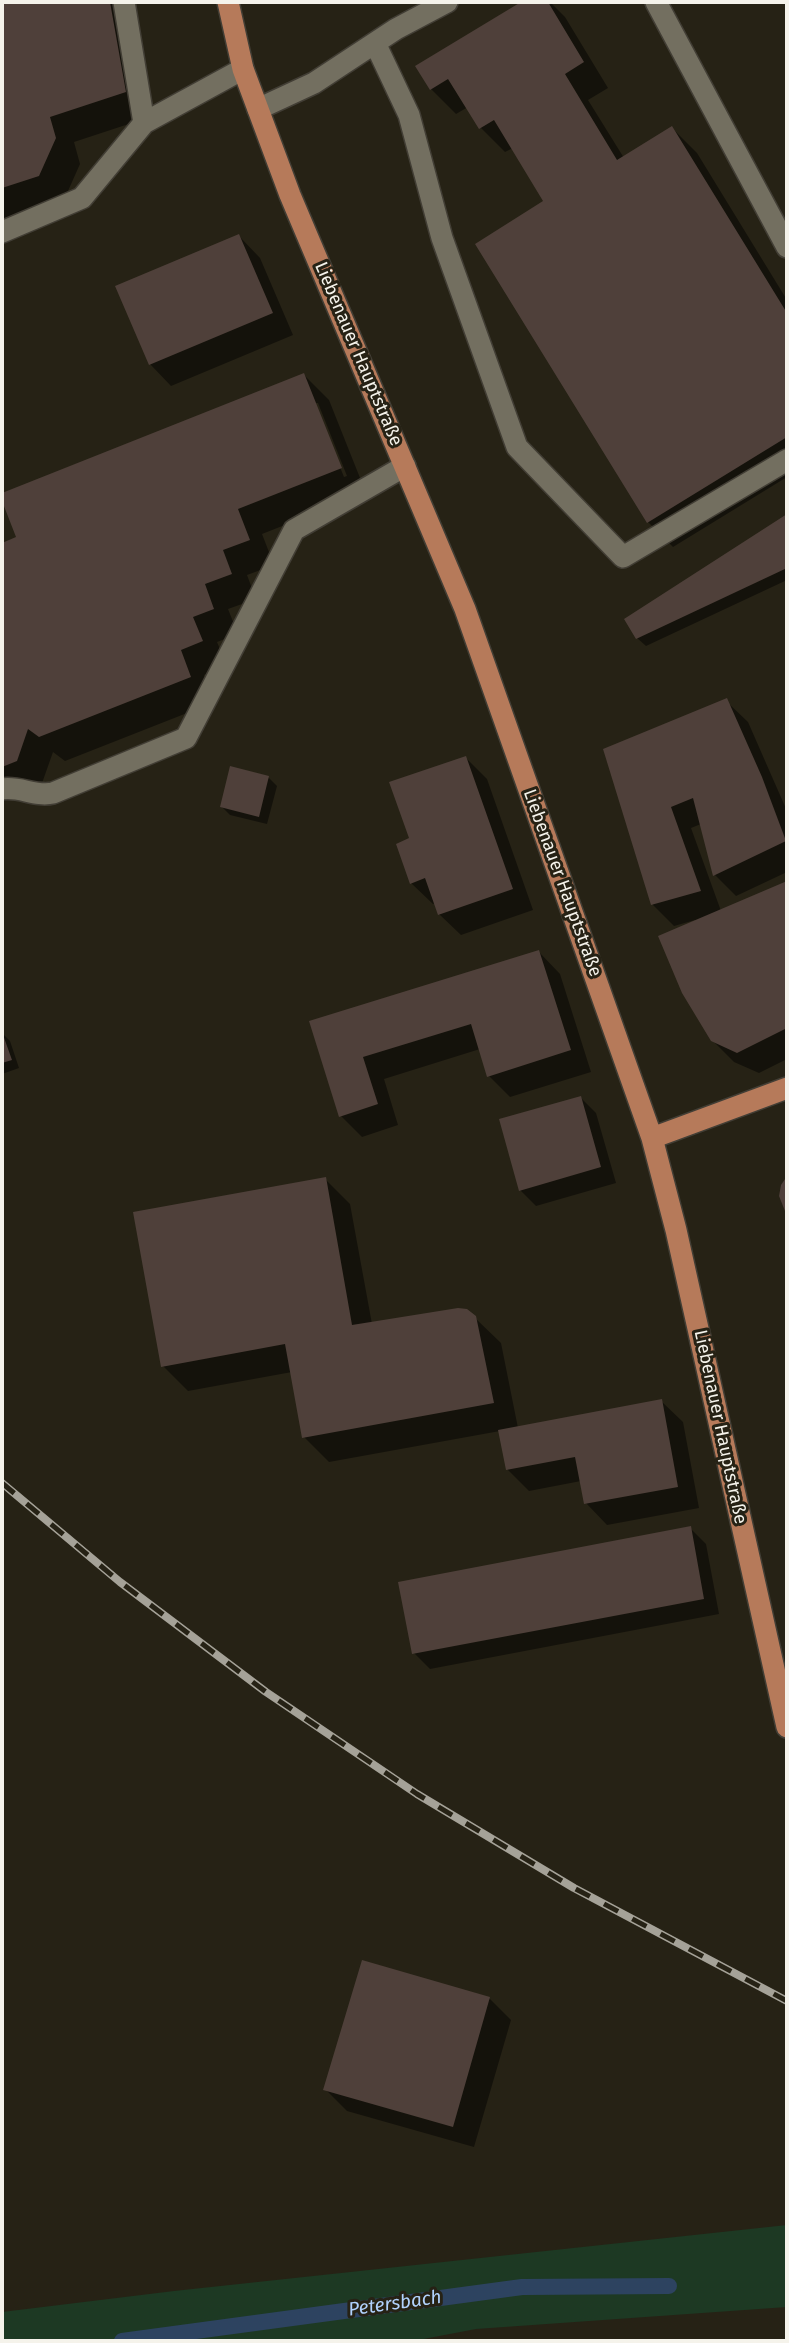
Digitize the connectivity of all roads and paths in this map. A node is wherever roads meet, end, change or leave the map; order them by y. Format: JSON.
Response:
{"nodes":[{"id":1,"x":124,"y":2,"type":"edge"},
{"id":2,"x":228,"y":2,"type":"edge"},
{"id":3,"x":447,"y":2,"type":"edge"},
{"id":4,"x":656,"y":2,"type":"edge"},
{"id":5,"x":375,"y":43,"type":"junction"},
{"id":6,"x":243,"y":69,"type":"junction"},
{"id":7,"x":258,"y":109,"type":"junction"},
{"id":8,"x":144,"y":123,"type":"junction"},
{"id":9,"x":2,"y":232,"type":"edge"},
{"id":10,"x":787,"y":247,"type":"edge"},
{"id":11,"x":787,"y":460,"type":"edge"},
{"id":12,"x":405,"y":466,"type":"junction"},
{"id":13,"x":2,"y":789,"type":"edge"},
{"id":14,"x":787,"y":1088,"type":"edge"},
{"id":15,"x":652,"y":1138,"type":"junction"},
{"id":16,"x":787,"y":1727,"type":"edge"}],
"edges":[{"from":1,"to":8,"type":"lane"},
{"from":2,"to":6,"type":"main road","name":"Liebenauer Hauptstraße"},
{"from":3,"to":5,"type":"lane"},
{"from":4,"to":10,"type":"lane"},
{"from":5,"to":7,"type":"lane"},
{"from":5,"to":11,"type":"lane"},
{"from":6,"to":7,"type":"main road","name":"Liebenauer Hauptstraße"},
{"from":6,"to":8,"type":"lane"},
{"from":7,"to":12,"type":"main road","name":"Liebenauer Hauptstraße"},
{"from":8,"to":9,"type":"lane"},
{"from":12,"to":13,"type":"lane"},
{"from":12,"to":15,"type":"main road","name":"Liebenauer Hauptstraße"},
{"from":14,"to":15,"type":"main road"},
{"from":15,"to":16,"type":"main road","name":"Liebenauer Hauptstraße"}]}
